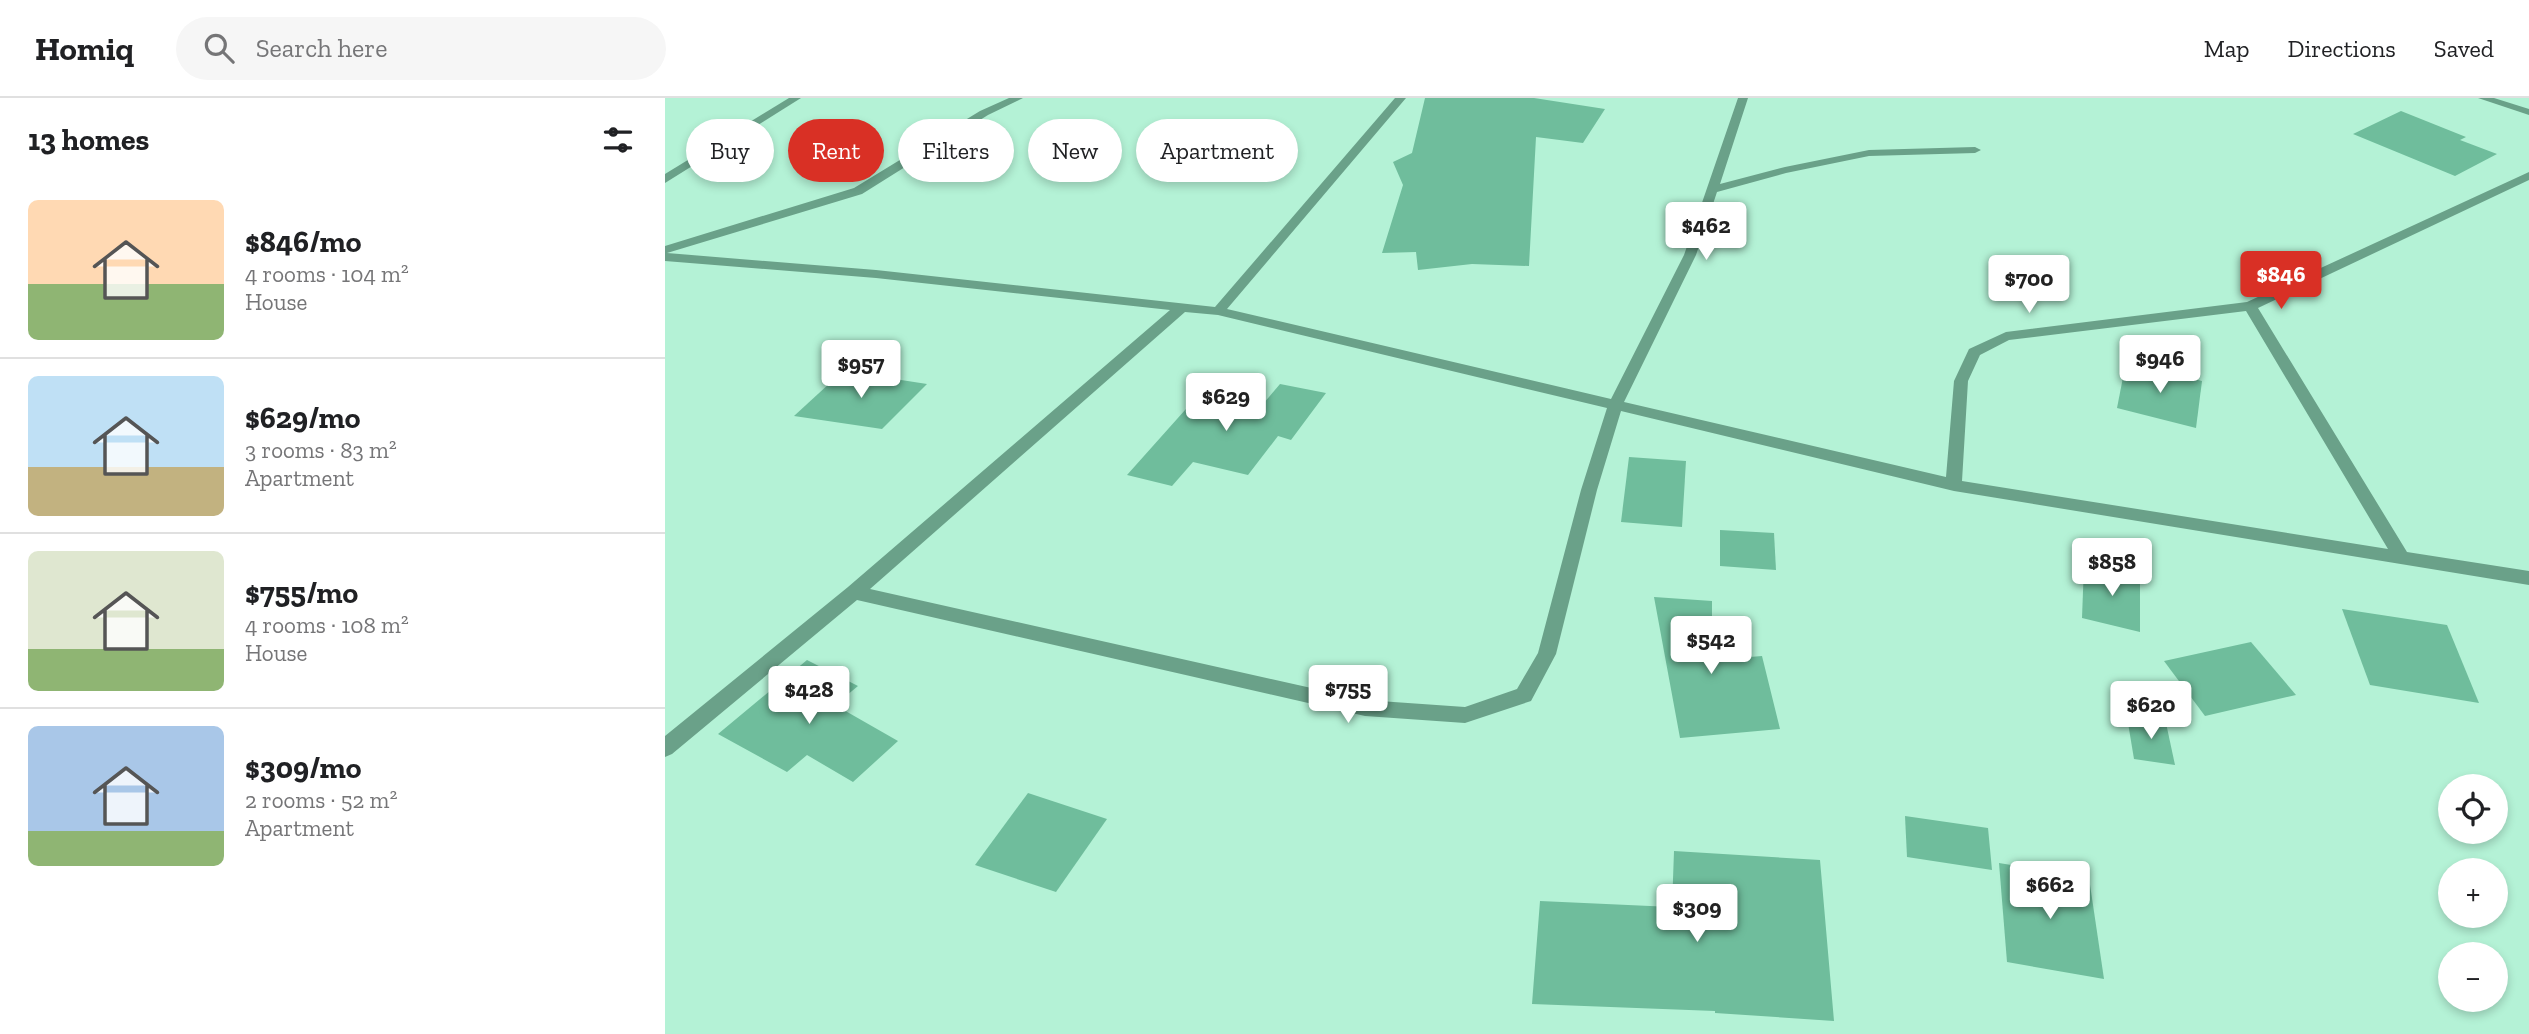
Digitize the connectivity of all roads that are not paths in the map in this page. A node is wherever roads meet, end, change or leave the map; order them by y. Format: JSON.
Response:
{"nodes":[{"id":1,"x":796,"y":98,"type":"edge"},
{"id":2,"x":1018,"y":98,"type":"edge"},
{"id":3,"x":1401,"y":98,"type":"edge"},
{"id":4,"x":1743,"y":98,"type":"edge"},
{"id":5,"x":2483,"y":98,"type":"edge"},
{"id":6,"x":2529,"y":112,"type":"edge"},
{"id":7,"x":1975,"y":150,"type":"dead end"},
{"id":8,"x":2529,"y":176,"type":"edge"},
{"id":9,"x":665,"y":179,"type":"edge"},
{"id":10,"x":1710,"y":190,"type":"junction"},
{"id":11,"x":665,"y":250,"type":"edge"},
{"id":12,"x":665,"y":257,"type":"edge"},
{"id":13,"x":2250,"y":306,"type":"junction"},
{"id":14,"x":1182,"y":307,"type":"junction"},
{"id":15,"x":1218,"y":311,"type":"junction"},
{"id":16,"x":1616,"y":404,"type":"junction"},
{"id":17,"x":1954,"y":485,"type":"junction"},
{"id":18,"x":2402,"y":558,"type":"junction"},
{"id":19,"x":2529,"y":578,"type":"edge"},
{"id":20,"x":855,"y":592,"type":"junction"},
{"id":21,"x":665,"y":748,"type":"edge"}],
"edges":[{"from":1,"to":9,"type":"street"},
{"from":2,"to":11,"type":"street"},
{"from":3,"to":15,"type":"street"},
{"from":4,"to":10,"type":"street"},
{"from":5,"to":6,"type":"street"},
{"from":7,"to":10,"type":"street"},
{"from":8,"to":13,"type":"street"},
{"from":10,"to":16,"type":"street"},
{"from":12,"to":14,"type":"street"},
{"from":13,"to":17,"type":"street"},
{"from":13,"to":18,"type":"street"},
{"from":14,"to":15,"type":"street"},
{"from":14,"to":20,"type":"street"},
{"from":15,"to":16,"type":"street"},
{"from":16,"to":17,"type":"street"},
{"from":16,"to":20,"type":"street"},
{"from":17,"to":18,"type":"street"},
{"from":18,"to":19,"type":"street"},
{"from":20,"to":21,"type":"street"}]}
